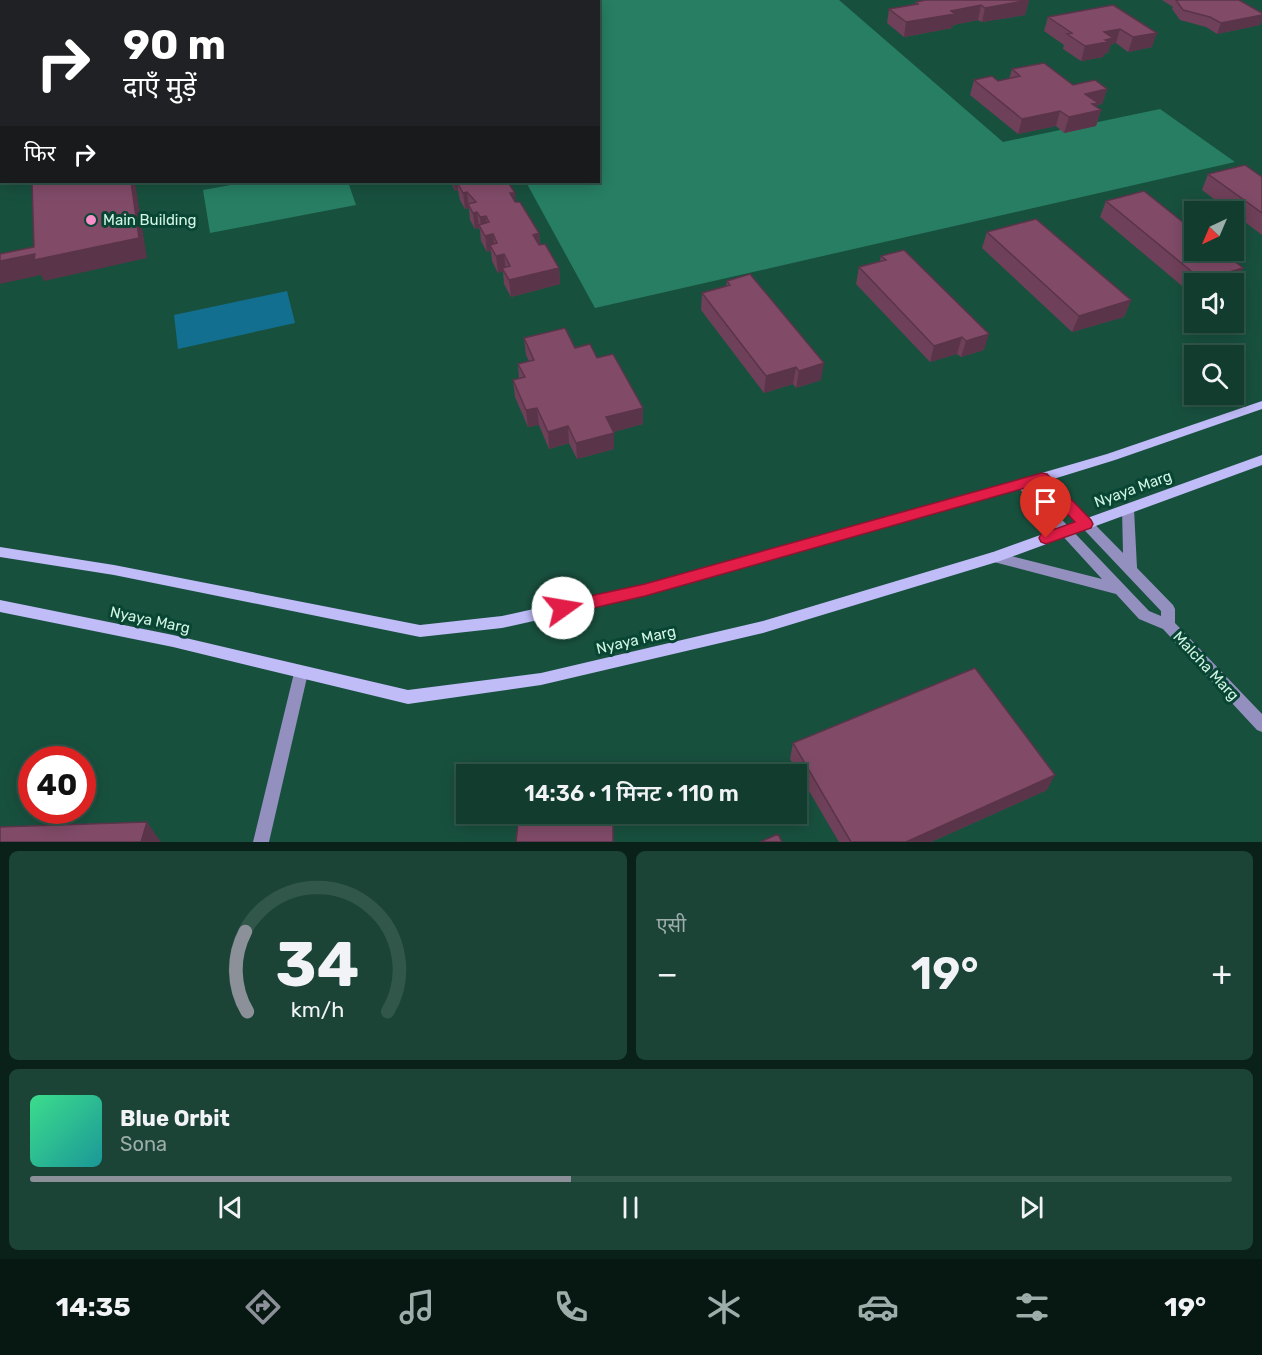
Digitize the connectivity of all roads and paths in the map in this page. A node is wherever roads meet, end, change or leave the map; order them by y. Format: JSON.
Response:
{"nodes":[{"id":1,"x":1262,"y":405,"type":"edge"},
{"id":2,"x":1262,"y":460,"type":"edge"},
{"id":3,"x":1042,"y":478,"type":"junction"},
{"id":4,"x":1021,"y":484,"type":"junction"},
{"id":5,"x":1128,"y":508,"type":"junction"},
{"id":6,"x":1086,"y":524,"type":"junction"},
{"id":7,"x":1064,"y":531,"type":"junction"},
{"id":8,"x":0,"y":552,"type":"edge"},
{"id":9,"x":995,"y":556,"type":"junction"},
{"id":10,"x":1130,"y":570,"type":"junction"},
{"id":11,"x":1119,"y":589,"type":"junction"},
{"id":12,"x":0,"y":606,"type":"edge"},
{"id":13,"x":1168,"y":625,"type":"junction"},
{"id":14,"x":301,"y":673,"type":"junction"},
{"id":15,"x":1262,"y":725,"type":"edge"},
{"id":16,"x":261,"y":842,"type":"edge"}],
"edges":[{"from":1,"to":3,"type":"street"},
{"from":2,"to":5,"type":"street","name":"Nyaya Marg"},
{"from":3,"to":4,"type":"street"},
{"from":3,"to":6,"type":"street"},
{"from":4,"to":7,"type":"street","name":"Malcha Marg"},
{"from":4,"to":8,"type":"street"},
{"from":5,"to":6,"type":"street","name":"Nyaya Marg"},
{"from":5,"to":10,"type":"street"},
{"from":6,"to":7,"type":"street","name":"Nyaya Marg"},
{"from":6,"to":10,"type":"street"},
{"from":7,"to":9,"type":"street","name":"Nyaya Marg"},
{"from":7,"to":11,"type":"street","name":"Malcha Marg"},
{"from":9,"to":11,"type":"street"},
{"from":9,"to":14,"type":"street","name":"Nyaya Marg"},
{"from":10,"to":13,"type":"street"},
{"from":11,"to":13,"type":"street","name":"Malcha Marg"},
{"from":12,"to":14,"type":"street","name":"Nyaya Marg"},
{"from":13,"to":15,"type":"street","name":"Malcha Marg"},
{"from":14,"to":16,"type":"street"}]}
